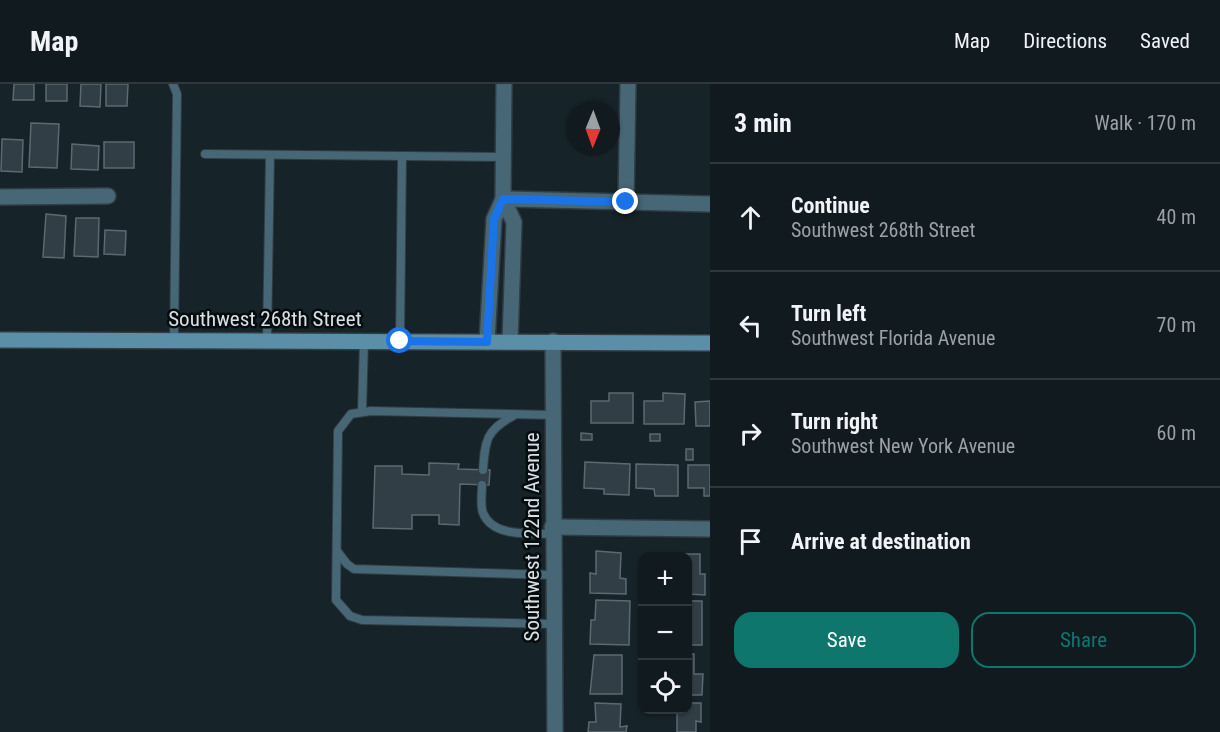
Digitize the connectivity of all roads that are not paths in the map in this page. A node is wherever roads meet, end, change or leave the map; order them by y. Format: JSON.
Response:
{"nodes":[{"id":1,"x":173,"y":84,"type":"edge"},
{"id":2,"x":504,"y":84,"type":"edge"},
{"id":3,"x":628,"y":84,"type":"edge"},
{"id":4,"x":205,"y":154,"type":"dead end"},
{"id":5,"x":270,"y":155,"type":"junction"},
{"id":6,"x":402,"y":156,"type":"junction"},
{"id":7,"x":503,"y":156,"type":"junction"},
{"id":8,"x":108,"y":196,"type":"dead end"},
{"id":9,"x":0,"y":197,"type":"edge"},
{"id":10,"x":503,"y":199,"type":"junction"},
{"id":11,"x":626,"y":202,"type":"junction"},
{"id":12,"x":710,"y":204,"type":"edge"},
{"id":13,"x":0,"y":340,"type":"edge"},
{"id":14,"x":174,"y":340,"type":"junction"},
{"id":15,"x":267,"y":340,"type":"junction"},
{"id":16,"x":364,"y":340,"type":"junction"},
{"id":17,"x":400,"y":341,"type":"junction"},
{"id":18,"x":553,"y":341,"type":"junction"},
{"id":19,"x":487,"y":342,"type":"junction"},
{"id":20,"x":510,"y":342,"type":"junction"},
{"id":21,"x":710,"y":343,"type":"edge"},
{"id":22,"x":362,"y":412,"type":"junction"},
{"id":23,"x":516,"y":414,"type":"junction"},
{"id":24,"x":553,"y":415,"type":"junction"},
{"id":25,"x":483,"y":470,"type":"dead end"},
{"id":26,"x":482,"y":485,"type":"dead end"},
{"id":27,"x":710,"y":529,"type":"edge"},
{"id":28,"x":552,"y":531,"type":"junction"},
{"id":29,"x":337,"y":550,"type":"junction"},
{"id":30,"x":553,"y":575,"type":"junction"},
{"id":31,"x":554,"y":624,"type":"junction"},
{"id":32,"x":555,"y":732,"type":"edge"}],
"edges":[{"from":1,"to":14,"type":"lane"},
{"from":2,"to":7,"type":"street"},
{"from":3,"to":11,"type":"street"},
{"from":4,"to":5,"type":"lane"},
{"from":5,"to":6,"type":"lane"},
{"from":5,"to":15,"type":"lane"},
{"from":6,"to":7,"type":"lane"},
{"from":6,"to":17,"type":"lane"},
{"from":7,"to":10,"type":"street"},
{"from":8,"to":9,"type":"street"},
{"from":10,"to":11,"type":"street"},
{"from":10,"to":19,"type":"street"},
{"from":10,"to":20,"type":"street"},
{"from":11,"to":12,"type":"street"},
{"from":13,"to":14,"type":"main road","name":"Southwest 268th Street"},
{"from":14,"to":15,"type":"main road","name":"Southwest 268th Street"},
{"from":15,"to":16,"type":"main road","name":"Southwest 268th Street"},
{"from":16,"to":17,"type":"main road","name":"Southwest 268th Street"},
{"from":16,"to":22,"type":"lane"},
{"from":17,"to":19,"type":"main road","name":"Southwest 268th Street"},
{"from":18,"to":20,"type":"main road","name":"Southwest 268th Street"},
{"from":18,"to":21,"type":"main road","name":"Southwest 268th Street"},
{"from":18,"to":24,"type":"street","name":"Southwest 122nd Avenue"},
{"from":19,"to":20,"type":"main road","name":"Southwest 268th Street"},
{"from":22,"to":23,"type":"lane"},
{"from":22,"to":29,"type":"lane"},
{"from":23,"to":24,"type":"lane"},
{"from":23,"to":25,"type":"lane"},
{"from":24,"to":28,"type":"street","name":"Southwest 122nd Avenue"},
{"from":26,"to":28,"type":"lane"},
{"from":27,"to":28,"type":"street"},
{"from":28,"to":30,"type":"street","name":"Southwest 122nd Avenue"},
{"from":29,"to":30,"type":"lane"},
{"from":29,"to":31,"type":"lane"},
{"from":30,"to":31,"type":"street","name":"Southwest 122nd Avenue"},
{"from":31,"to":32,"type":"street","name":"Southwest 122nd Avenue"}]}
